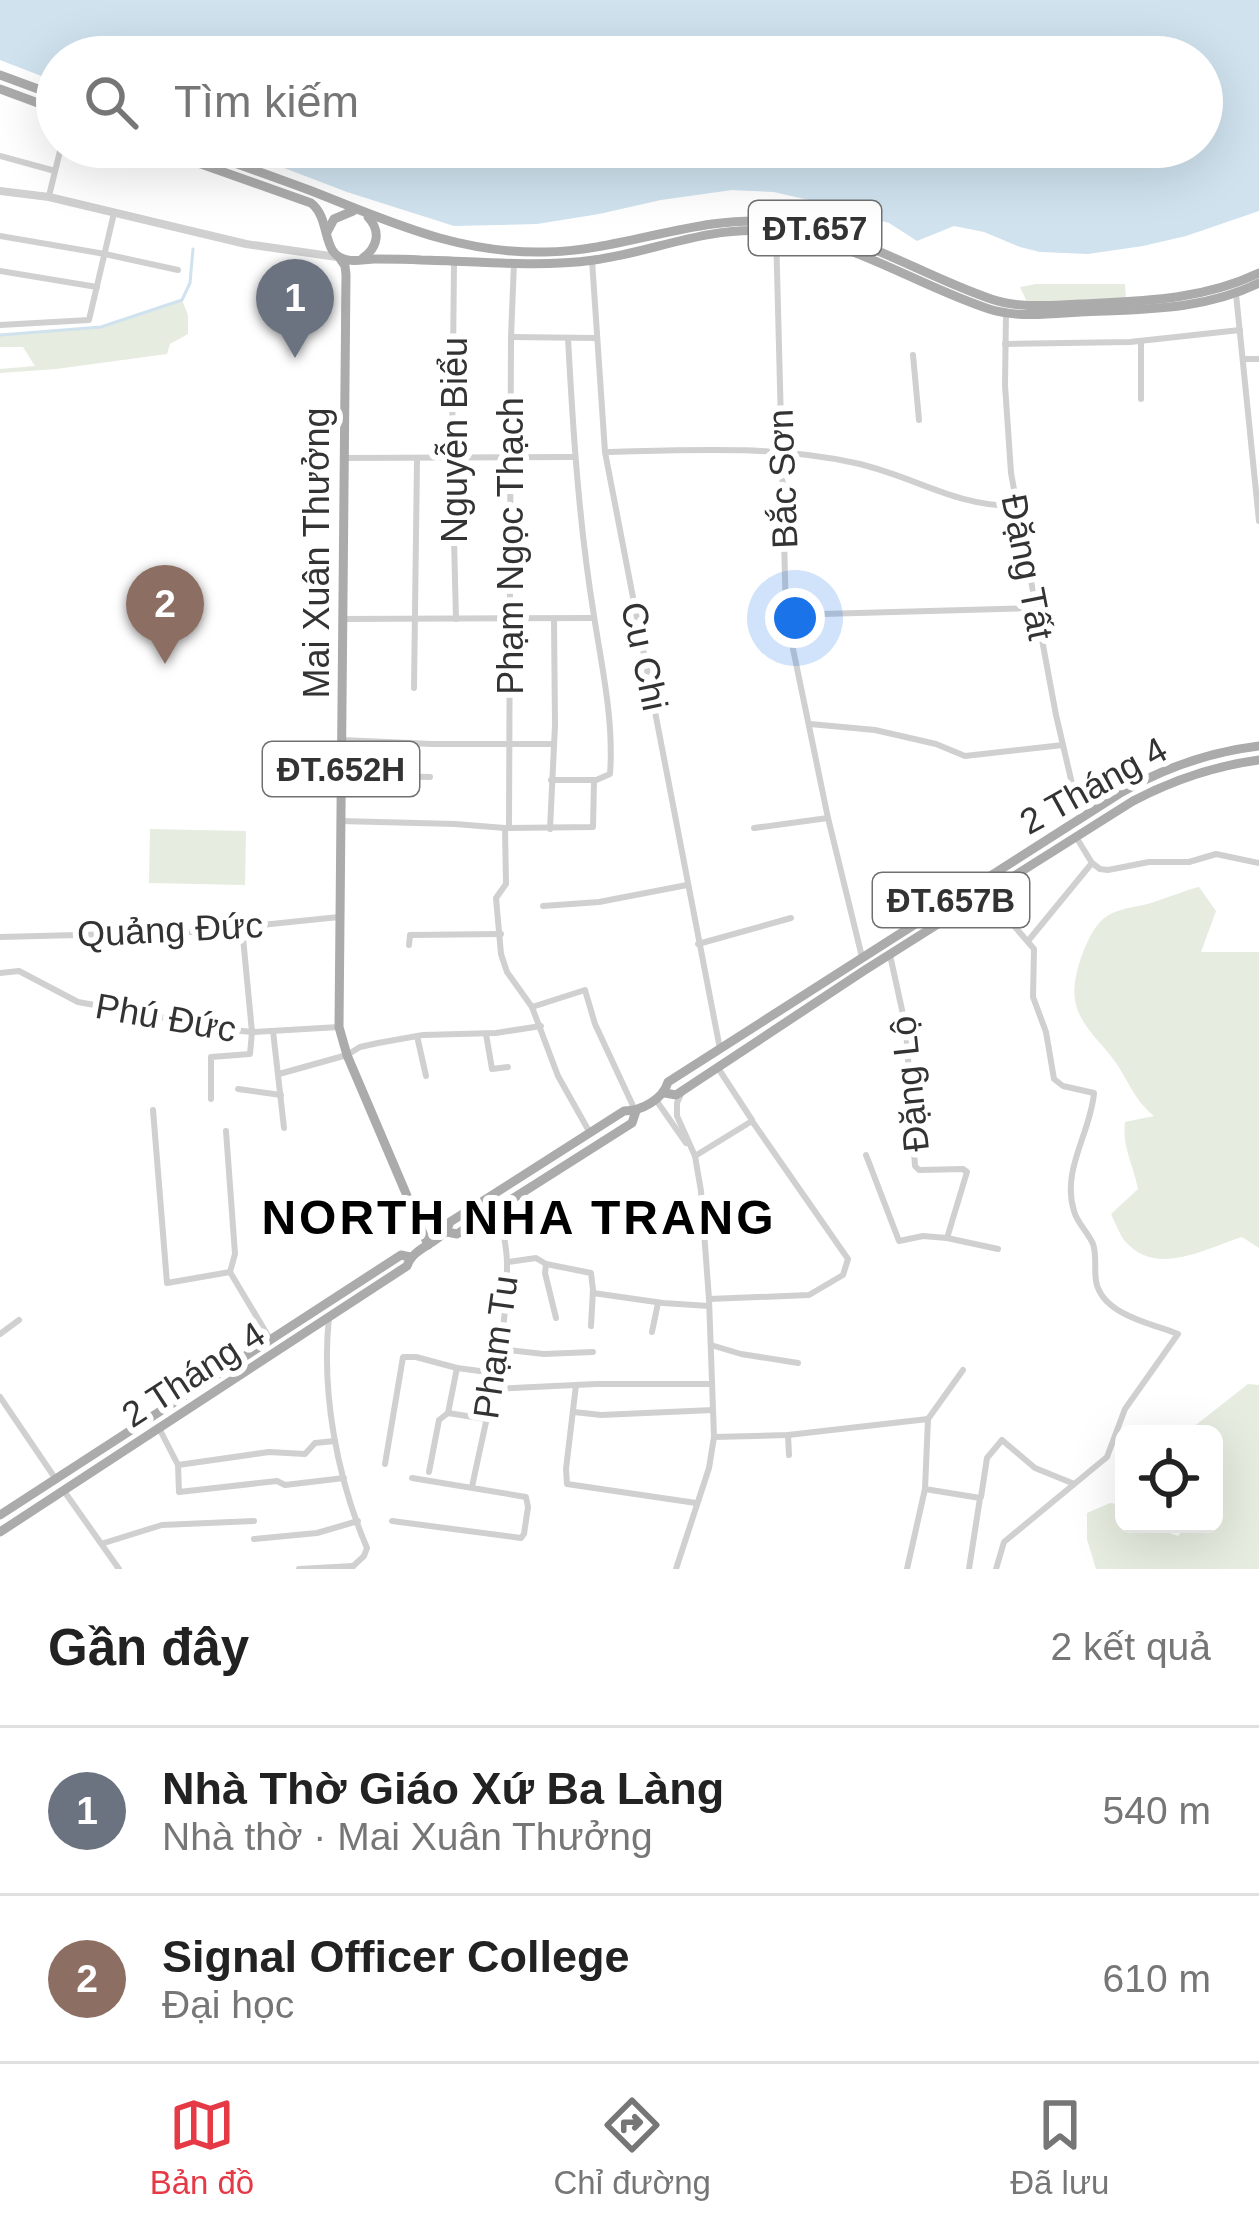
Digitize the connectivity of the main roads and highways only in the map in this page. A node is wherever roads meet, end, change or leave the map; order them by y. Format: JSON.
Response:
{"nodes":[{"id":1,"x":0,"y":75,"type":"edge"},
{"id":2,"x":0,"y":88,"type":"edge"},
{"id":3,"x":36,"y":88,"type":"edge"},
{"id":4,"x":36,"y":102,"type":"edge"},
{"id":5,"x":214,"y":168,"type":"edge"},
{"id":6,"x":247,"y":168,"type":"edge"},
{"id":7,"x":361,"y":212,"type":"junction"},
{"id":8,"x":327,"y":232,"type":"junction"},
{"id":9,"x":591,"y":255,"type":"junction"},
{"id":10,"x":339,"y":257,"type":"junction"},
{"id":11,"x":361,"y":260,"type":"junction"},
{"id":12,"x":1259,"y":273,"type":"edge"},
{"id":13,"x":346,"y":275,"type":"junction"},
{"id":14,"x":1259,"y":284,"type":"edge"},
{"id":15,"x":1235,"y":289,"type":"junction"},
{"id":16,"x":1259,"y":746,"type":"edge"},
{"id":17,"x":1259,"y":760,"type":"edge"},
{"id":18,"x":1080,"y":818,"type":"junction"},
{"id":19,"x":1087,"y":830,"type":"junction"},
{"id":20,"x":862,"y":957,"type":"junction"},
{"id":21,"x":865,"y":970,"type":"junction"},
{"id":22,"x":660,"y":1096,"type":"junction"},
{"id":23,"x":636,"y":1111,"type":"junction"},
{"id":24,"x":447,"y":1232,"type":"junction"},
{"id":25,"x":428,"y":1245,"type":"junction"},
{"id":26,"x":410,"y":1257,"type":"junction"},
{"id":27,"x":0,"y":1514,"type":"edge"},
{"id":28,"x":0,"y":1532,"type":"edge"}],
"edges":[{"from":1,"to":3,"type":"main road"},
{"from":2,"to":4,"type":"main road"},
{"from":5,"to":8,"type":"main road"},
{"from":6,"to":7,"type":"main road","number":"ĐT.657"},
{"from":7,"to":8,"type":"main road"},
{"from":7,"to":9,"type":"main road","number":"ĐT.657"},
{"from":7,"to":11,"type":"main road"},
{"from":8,"to":10,"type":"main road"},
{"from":9,"to":11,"type":"main road","number":"ĐT.657"},
{"from":9,"to":15,"type":"main road","number":"ĐT.657"},
{"from":10,"to":11,"type":"main road","number":"ĐT.657"},
{"from":10,"to":13,"type":"main road","name":"Mai Xuân Thưởng","number":"ĐT.652H"},
{"from":11,"to":13,"type":"main road"},
{"from":12,"to":15,"type":"main road","number":"ĐT.657"},
{"from":13,"to":25,"type":"main road","name":"Mai Xuân Thưởng","number":"ĐT.652H"},
{"from":14,"to":15,"type":"main road","number":"ĐT.657"},
{"from":16,"to":18,"type":"main road","name":"2 Tháng 4","number":"ĐT.657B"},
{"from":17,"to":19,"type":"main road","name":"2 Tháng 4","number":"ĐT.657B"},
{"from":18,"to":19,"type":"main road"},
{"from":18,"to":20,"type":"main road","name":"2 Tháng 4","number":"ĐT.657B"},
{"from":19,"to":21,"type":"main road","name":"2 Tháng 4","number":"ĐT.657B"},
{"from":20,"to":21,"type":"main road"},
{"from":20,"to":22,"type":"main road","name":"2 Tháng 4","number":"ĐT.657B"},
{"from":21,"to":22,"type":"main road","name":"2 Tháng 4","number":"ĐT.657B"},
{"from":22,"to":23,"type":"main road","name":"2 Tháng 4","number":"ĐT.657B"},
{"from":23,"to":24,"type":"main road","name":"2 Tháng 4","number":"ĐT.657B"},
{"from":23,"to":24,"type":"main road","name":"2 Tháng 4","number":"ĐT.657B"},
{"from":24,"to":25,"type":"main road","name":"2 Tháng 4","number":"ĐT.657B"},
{"from":25,"to":26,"type":"main road","name":"2 Tháng 4","number":"ĐT.657B"},
{"from":26,"to":27,"type":"main road","name":"2 Tháng 4","number":"ĐT.657B"},
{"from":26,"to":28,"type":"main road","name":"2 Tháng 4","number":"ĐT.657B"}]}
